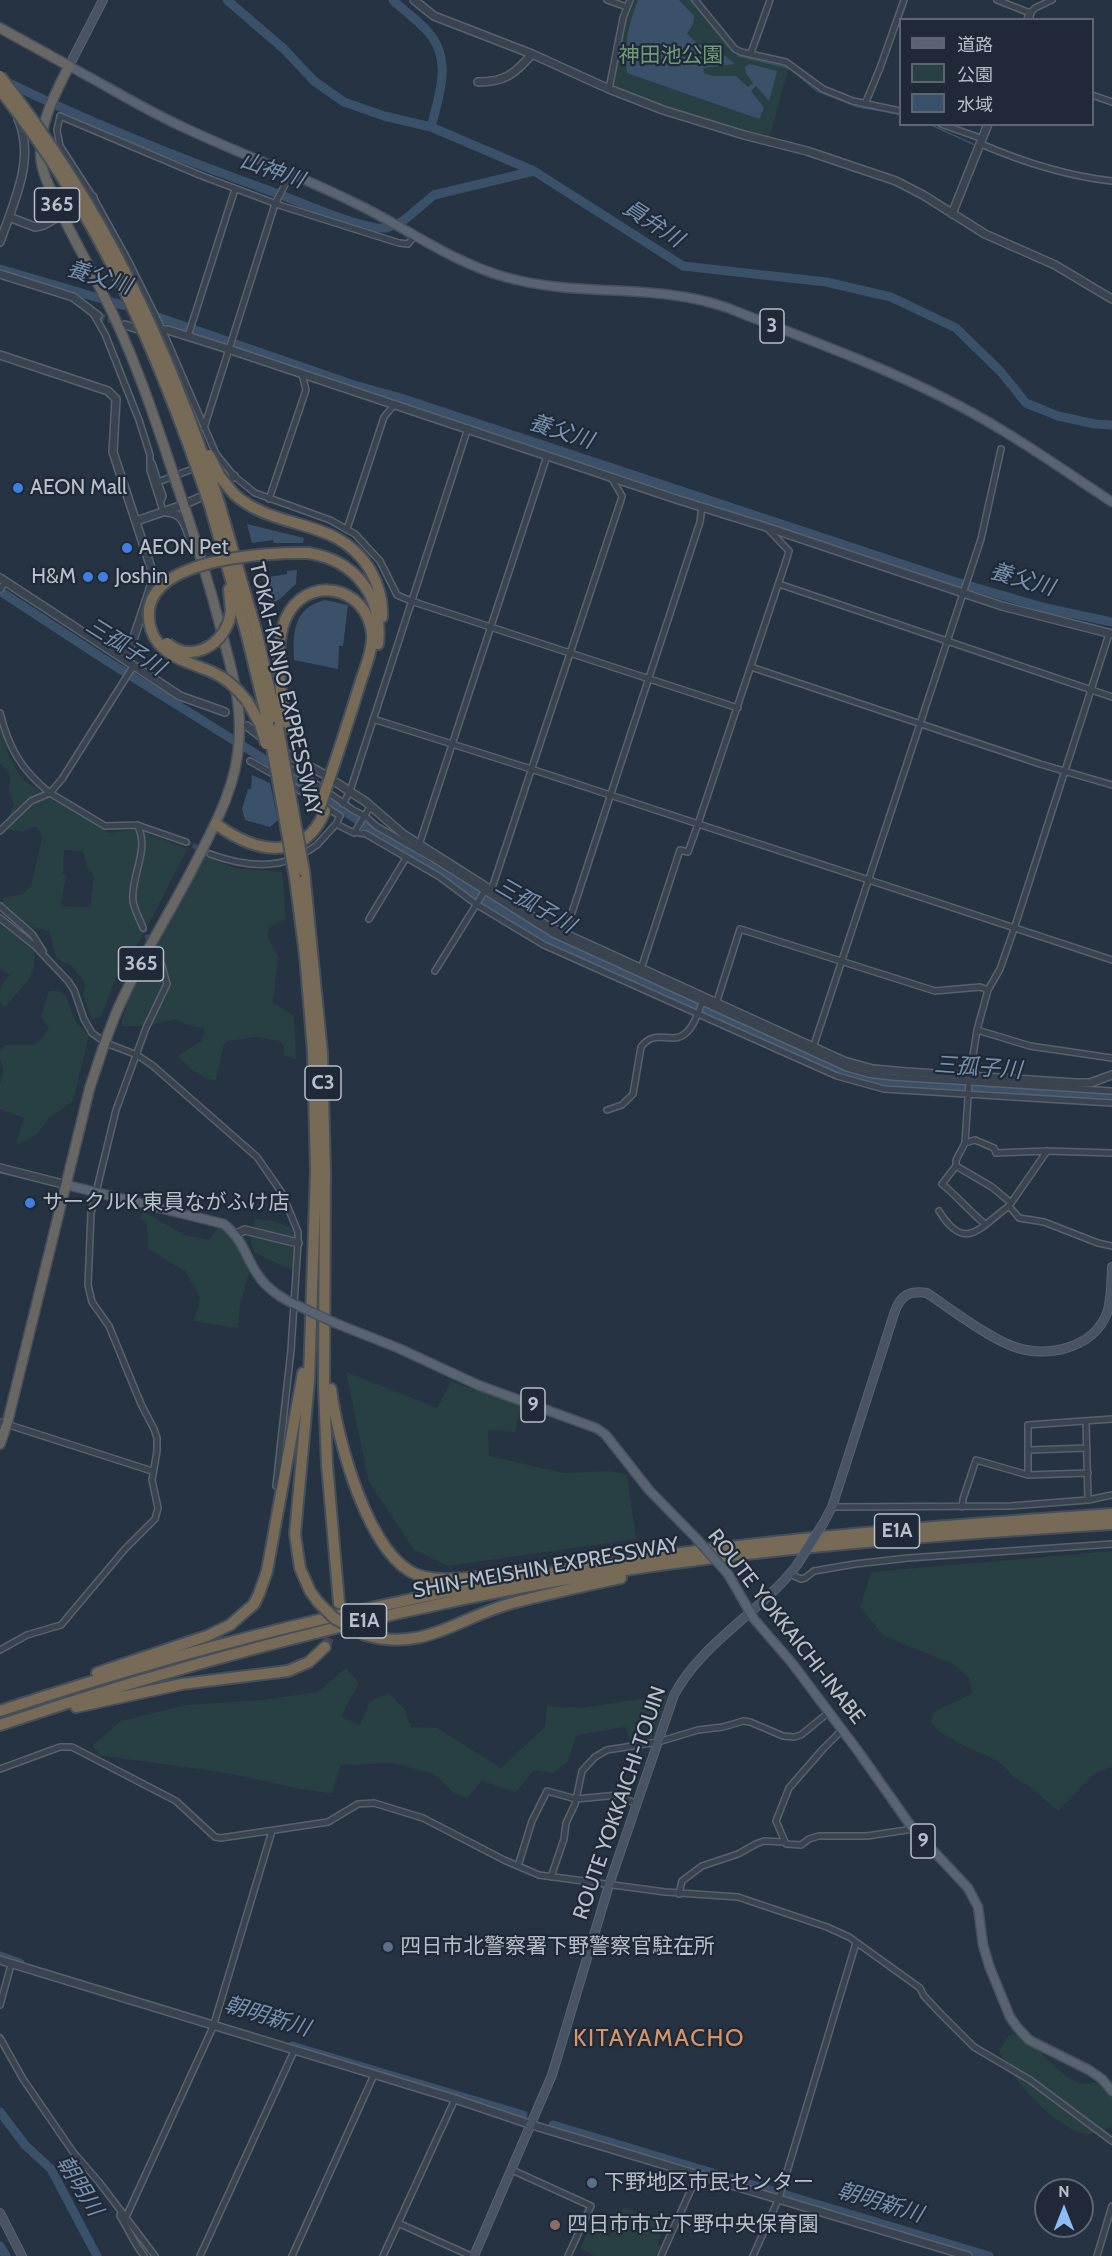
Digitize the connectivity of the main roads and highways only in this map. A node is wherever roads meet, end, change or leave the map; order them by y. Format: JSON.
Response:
{"nodes":[{"id":1,"x":103,"y":0,"type":"edge"},
{"id":2,"x":0,"y":27,"type":"edge"},
{"id":3,"x":69,"y":66,"type":"junction"},
{"id":4,"x":0,"y":75,"type":"edge"},
{"id":5,"x":0,"y":90,"type":"edge"},
{"id":6,"x":166,"y":356,"type":"junction"},
{"id":7,"x":1112,"y":502,"type":"edge"},
{"id":8,"x":212,"y":505,"type":"junction"},
{"id":9,"x":308,"y":556,"type":"junction"},
{"id":10,"x":375,"y":639,"type":"junction"},
{"id":11,"x":264,"y":724,"type":"junction"},
{"id":12,"x":282,"y":728,"type":"junction"},
{"id":13,"x":216,"y":824,"type":"junction"},
{"id":14,"x":300,"y":875,"type":"junction"},
{"id":15,"x":67,"y":1185,"type":"junction"},
{"id":16,"x":1112,"y":1268,"type":"edge"},
{"id":17,"x":319,"y":1296,"type":"junction"},
{"id":18,"x":3,"y":1423,"type":"edge"},
{"id":19,"x":0,"y":1444,"type":"edge"},
{"id":20,"x":1112,"y":1515,"type":"edge"},
{"id":21,"x":1112,"y":1524,"type":"edge"},
{"id":22,"x":682,"y":1553,"type":"junction"},
{"id":23,"x":736,"y":1556,"type":"junction"},
{"id":24,"x":339,"y":1603,"type":"tunnel mouth"},
{"id":25,"x":751,"y":1611,"type":"junction"},
{"id":26,"x":325,"y":1647,"type":"tunnel mouth"},
{"id":27,"x":0,"y":1711,"type":"edge"},
{"id":28,"x":0,"y":1726,"type":"edge"},
{"id":29,"x":1112,"y":2091,"type":"edge"},
{"id":30,"x":0,"y":2213,"type":"edge"},
{"id":31,"x":22,"y":2256,"type":"edge"},
{"id":32,"x":472,"y":2256,"type":"edge"}],
"edges":[{"from":1,"to":3,"type":"main road"},
{"from":2,"to":3,"type":"highway"},
{"from":3,"to":7,"type":"main road","number":"3"},
{"from":3,"to":13,"type":"highway","number":"365","bridge":true},
{"from":4,"to":6,"type":"highway","name":"TOKAI-KANJO EXPRESSWAY","bridge":true},
{"from":5,"to":8,"type":"highway","name":"TOKAI-KANJO EXPRESSWAY","bridge":true},
{"from":6,"to":8,"type":"highway","name":"TOKAI-KANJO EXPRESSWAY","bridge":true},
{"from":6,"to":10,"type":"highway","bridge":true},
{"from":8,"to":9,"type":"highway","bridge":true},
{"from":8,"to":11,"type":"highway","name":"TOKAI-KANJO EXPRESSWAY"},
{"from":8,"to":12,"type":"highway","name":"TOKAI-KANJO EXPRESSWAY"},
{"from":9,"to":10,"type":"highway"},
{"from":9,"to":11,"type":"highway","bridge":true},
{"from":10,"to":12,"type":"highway"},
{"from":10,"to":13,"type":"highway"},
{"from":11,"to":14,"type":"highway","name":"TOKAI-KANJO EXPRESSWAY","number":"C3","bridge":true},
{"from":12,"to":14,"type":"highway","name":"TOKAI-KANJO EXPRESSWAY","number":"C3","bridge":true},
{"from":13,"to":15,"type":"highway","number":"365"},
{"from":14,"to":17,"type":"highway","name":"TOKAI-KANJO EXPRESSWAY","number":"C3"},
{"from":15,"to":18,"type":"highway","number":"365"},
{"from":15,"to":25,"type":"main road","name":"ROUTE YOKKAICHI-INABE","number":"9","bridge":true},
{"from":16,"to":25,"type":"main road","name":"ROUTE YOKKAICHI-TOUIN","bridge":true},
{"from":17,"to":22,"type":"highway"},
{"from":17,"to":23,"type":"highway","bridge":true},
{"from":17,"to":24,"type":"highway"},
{"from":17,"to":27,"type":"highway"},
{"from":18,"to":19,"type":"highway","number":"365"},
{"from":20,"to":22,"type":"highway","name":"SHIN-MEISHIN EXPRESSWAY","number":"E1A"},
{"from":21,"to":23,"type":"highway","name":"SHIN-MEISHIN EXPRESSWAY","number":"E1A"},
{"from":22,"to":27,"type":"highway","name":"SHIN-MEISHIN EXPRESSWAY","number":"E1A"},
{"from":23,"to":28,"type":"highway","name":"SHIN-MEISHIN EXPRESSWAY","number":"E1A"},
{"from":25,"to":29,"type":"main road","name":"ROUTE YOKKAICHI-INABE","number":"9"},
{"from":25,"to":32,"type":"main road","name":"ROUTE YOKKAICHI-TOUIN"},
{"from":26,"to":28,"type":"highway"},
{"from":30,"to":31,"type":"main road"}]}
